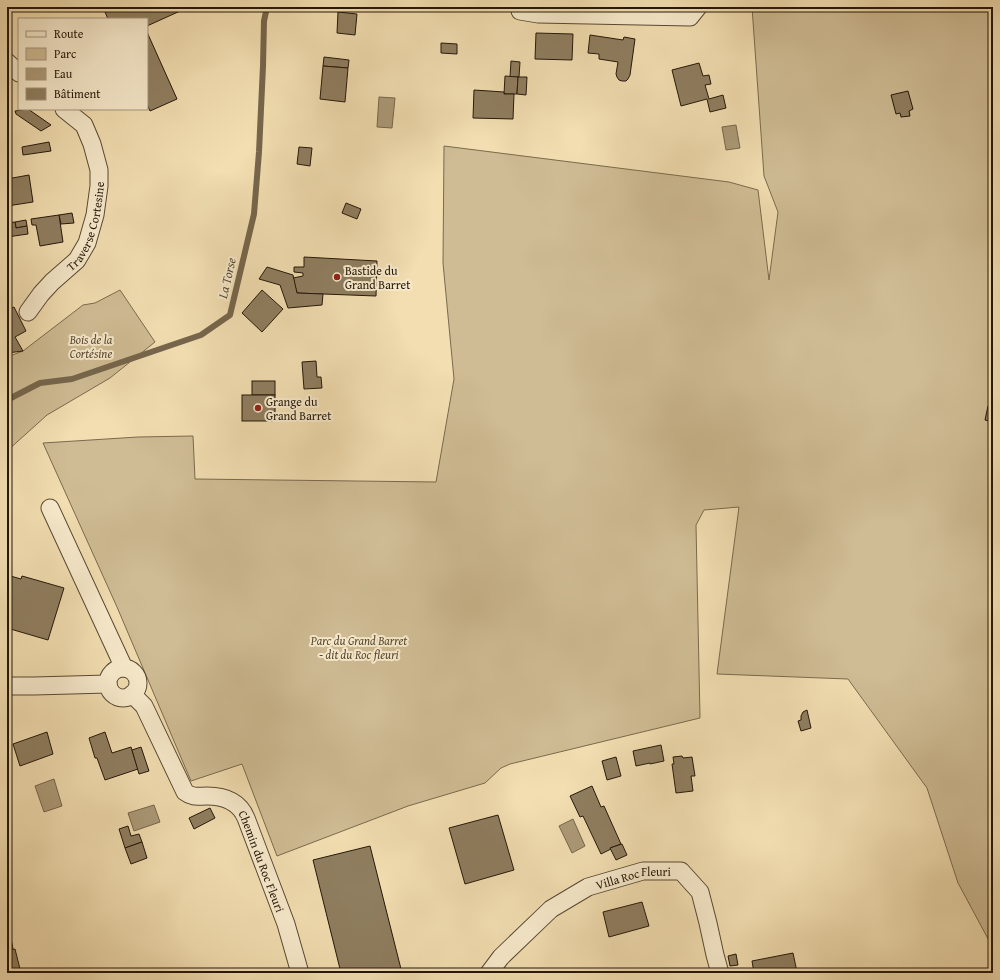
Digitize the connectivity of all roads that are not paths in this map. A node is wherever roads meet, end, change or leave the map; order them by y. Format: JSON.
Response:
{"nodes":[{"id":1,"x":520,"y":7,"type":"edge"},
{"id":2,"x":698,"y":7,"type":"edge"},
{"id":3,"x":7,"y":62,"type":"edge"},
{"id":4,"x":18,"y":72,"type":"edge"},
{"id":5,"x":65,"y":110,"type":"edge"},
{"id":6,"x":28,"y":312,"type":"dead end"},
{"id":7,"x":50,"y":508,"type":"dead end"},
{"id":8,"x":124,"y":668,"type":"junction"},
{"id":9,"x":108,"y":684,"type":"junction"},
{"id":10,"x":7,"y":686,"type":"edge"},
{"id":11,"x":132,"y":694,"type":"junction"},
{"id":12,"x":300,"y":973,"type":"edge"},
{"id":13,"x":489,"y":973,"type":"edge"},
{"id":14,"x":720,"y":973,"type":"edge"}],
"edges":[{"from":1,"to":2,"type":"street"},
{"from":3,"to":4,"type":"street"},
{"from":5,"to":6,"type":"street","name":"Traverse Cortesine"},
{"from":7,"to":8,"type":"street"},
{"from":8,"to":9,"type":"street"},
{"from":8,"to":11,"type":"street"},
{"from":9,"to":10,"type":"street"},
{"from":9,"to":11,"type":"street"},
{"from":11,"to":12,"type":"street","name":"Chemin du Roc Fleuri"},
{"from":13,"to":14,"type":"street","name":"Villa Roc Fleuri"}]}
